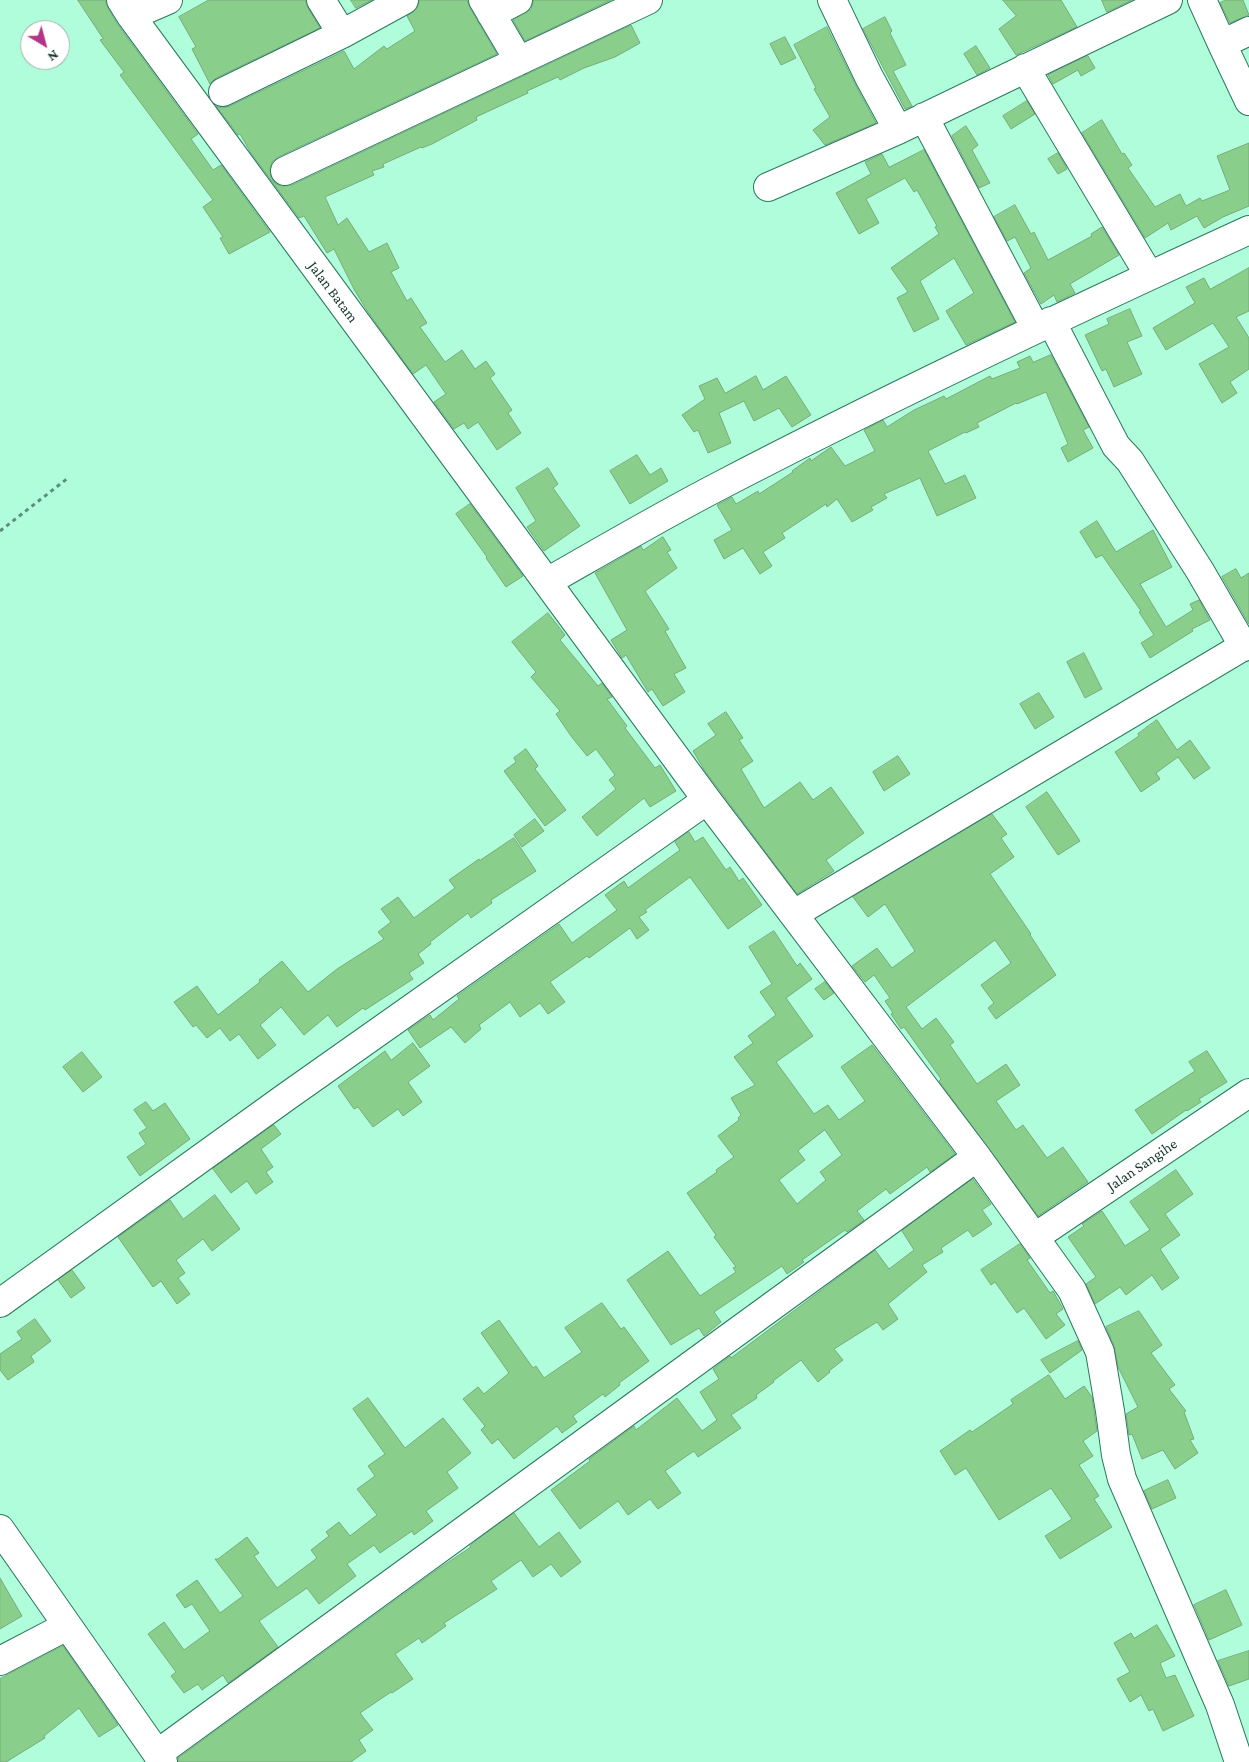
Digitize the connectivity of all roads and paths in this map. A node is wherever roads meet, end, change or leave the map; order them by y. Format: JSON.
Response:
{"nodes":[{"id":1,"x":168,"y":0,"type":"edge"},
{"id":2,"x":321,"y":0,"type":"edge"},
{"id":3,"x":404,"y":0,"type":"edge"},
{"id":4,"x":518,"y":0,"type":"edge"},
{"id":5,"x":648,"y":0,"type":"edge"},
{"id":6,"x":1168,"y":0,"type":"edge"},
{"id":7,"x":1202,"y":0,"type":"edge"},
{"id":8,"x":834,"y":5,"type":"edge"},
{"id":9,"x":487,"y":7,"type":"edge"},
{"id":10,"x":126,"y":8,"type":"edge"},
{"id":11,"x":1249,"y":31,"type":"edge"},
{"id":12,"x":342,"y":34,"type":"junction"},
{"id":13,"x":1222,"y":44,"type":"junction"},
{"id":14,"x":519,"y":61,"type":"junction"},
{"id":15,"x":1025,"y":68,"type":"junction"},
{"id":16,"x":223,"y":92,"type":"dead end"},
{"id":17,"x":1249,"y":102,"type":"edge"},
{"id":18,"x":924,"y":117,"type":"junction"},
{"id":19,"x":898,"y":130,"type":"junction"},
{"id":20,"x":285,"y":171,"type":"dead end"},
{"id":21,"x":768,"y":187,"type":"dead end"},
{"id":22,"x":1249,"y":230,"type":"edge"},
{"id":23,"x":1149,"y":276,"type":"junction"},
{"id":24,"x":1043,"y":325,"type":"junction"},
{"id":25,"x":68,"y":478,"type":"dead end"},
{"id":26,"x":0,"y":531,"type":"edge"},
{"id":27,"x":547,"y":582,"type":"junction"},
{"id":28,"x":1246,"y":645,"type":"edge"},
{"id":29,"x":707,"y":800,"type":"junction"},
{"id":30,"x":794,"y":914,"type":"junction"},
{"id":31,"x":1249,"y":1093,"type":"edge"},
{"id":32,"x":977,"y":1157,"type":"junction"},
{"id":33,"x":1035,"y":1237,"type":"junction"},
{"id":34,"x":0,"y":1303,"type":"edge"},
{"id":35,"x":0,"y":1529,"type":"edge"},
{"id":36,"x":67,"y":1626,"type":"junction"},
{"id":37,"x":0,"y":1661,"type":"edge"},
{"id":38,"x":160,"y":1758,"type":"edge"},
{"id":39,"x":1239,"y":1762,"type":"edge"}],
"edges":[{"from":1,"to":10,"type":"street"},
{"from":2,"to":12,"type":"street"},
{"from":3,"to":12,"type":"street"},
{"from":4,"to":9,"type":"street"},
{"from":5,"to":14,"type":"street"},
{"from":6,"to":15,"type":"street"},
{"from":7,"to":13,"type":"street"},
{"from":8,"to":19,"type":"street"},
{"from":9,"to":14,"type":"street"},
{"from":10,"to":27,"type":"street","name":"Jalan Batam"},
{"from":11,"to":13,"type":"street"},
{"from":12,"to":16,"type":"street"},
{"from":13,"to":17,"type":"street"},
{"from":14,"to":20,"type":"street"},
{"from":15,"to":18,"type":"street"},
{"from":15,"to":23,"type":"street"},
{"from":18,"to":19,"type":"street"},
{"from":18,"to":24,"type":"street"},
{"from":19,"to":21,"type":"street"},
{"from":22,"to":23,"type":"street"},
{"from":23,"to":24,"type":"street"},
{"from":24,"to":27,"type":"street"},
{"from":24,"to":28,"type":"street"},
{"from":25,"to":26,"type":"path"},
{"from":27,"to":29,"type":"street","name":"Jalan Batam"},
{"from":28,"to":30,"type":"street"},
{"from":29,"to":30,"type":"street","name":"Jalan Batam"},
{"from":29,"to":34,"type":"street"},
{"from":30,"to":32,"type":"street","name":"Jalan Batam"},
{"from":31,"to":33,"type":"street","name":"Jalan Sangihe"},
{"from":32,"to":33,"type":"street","name":"Jalan Batam"},
{"from":32,"to":38,"type":"street"},
{"from":33,"to":39,"type":"street","name":"Jalan Batam"},
{"from":35,"to":36,"type":"street"},
{"from":36,"to":37,"type":"street"},
{"from":36,"to":38,"type":"street"}]}
